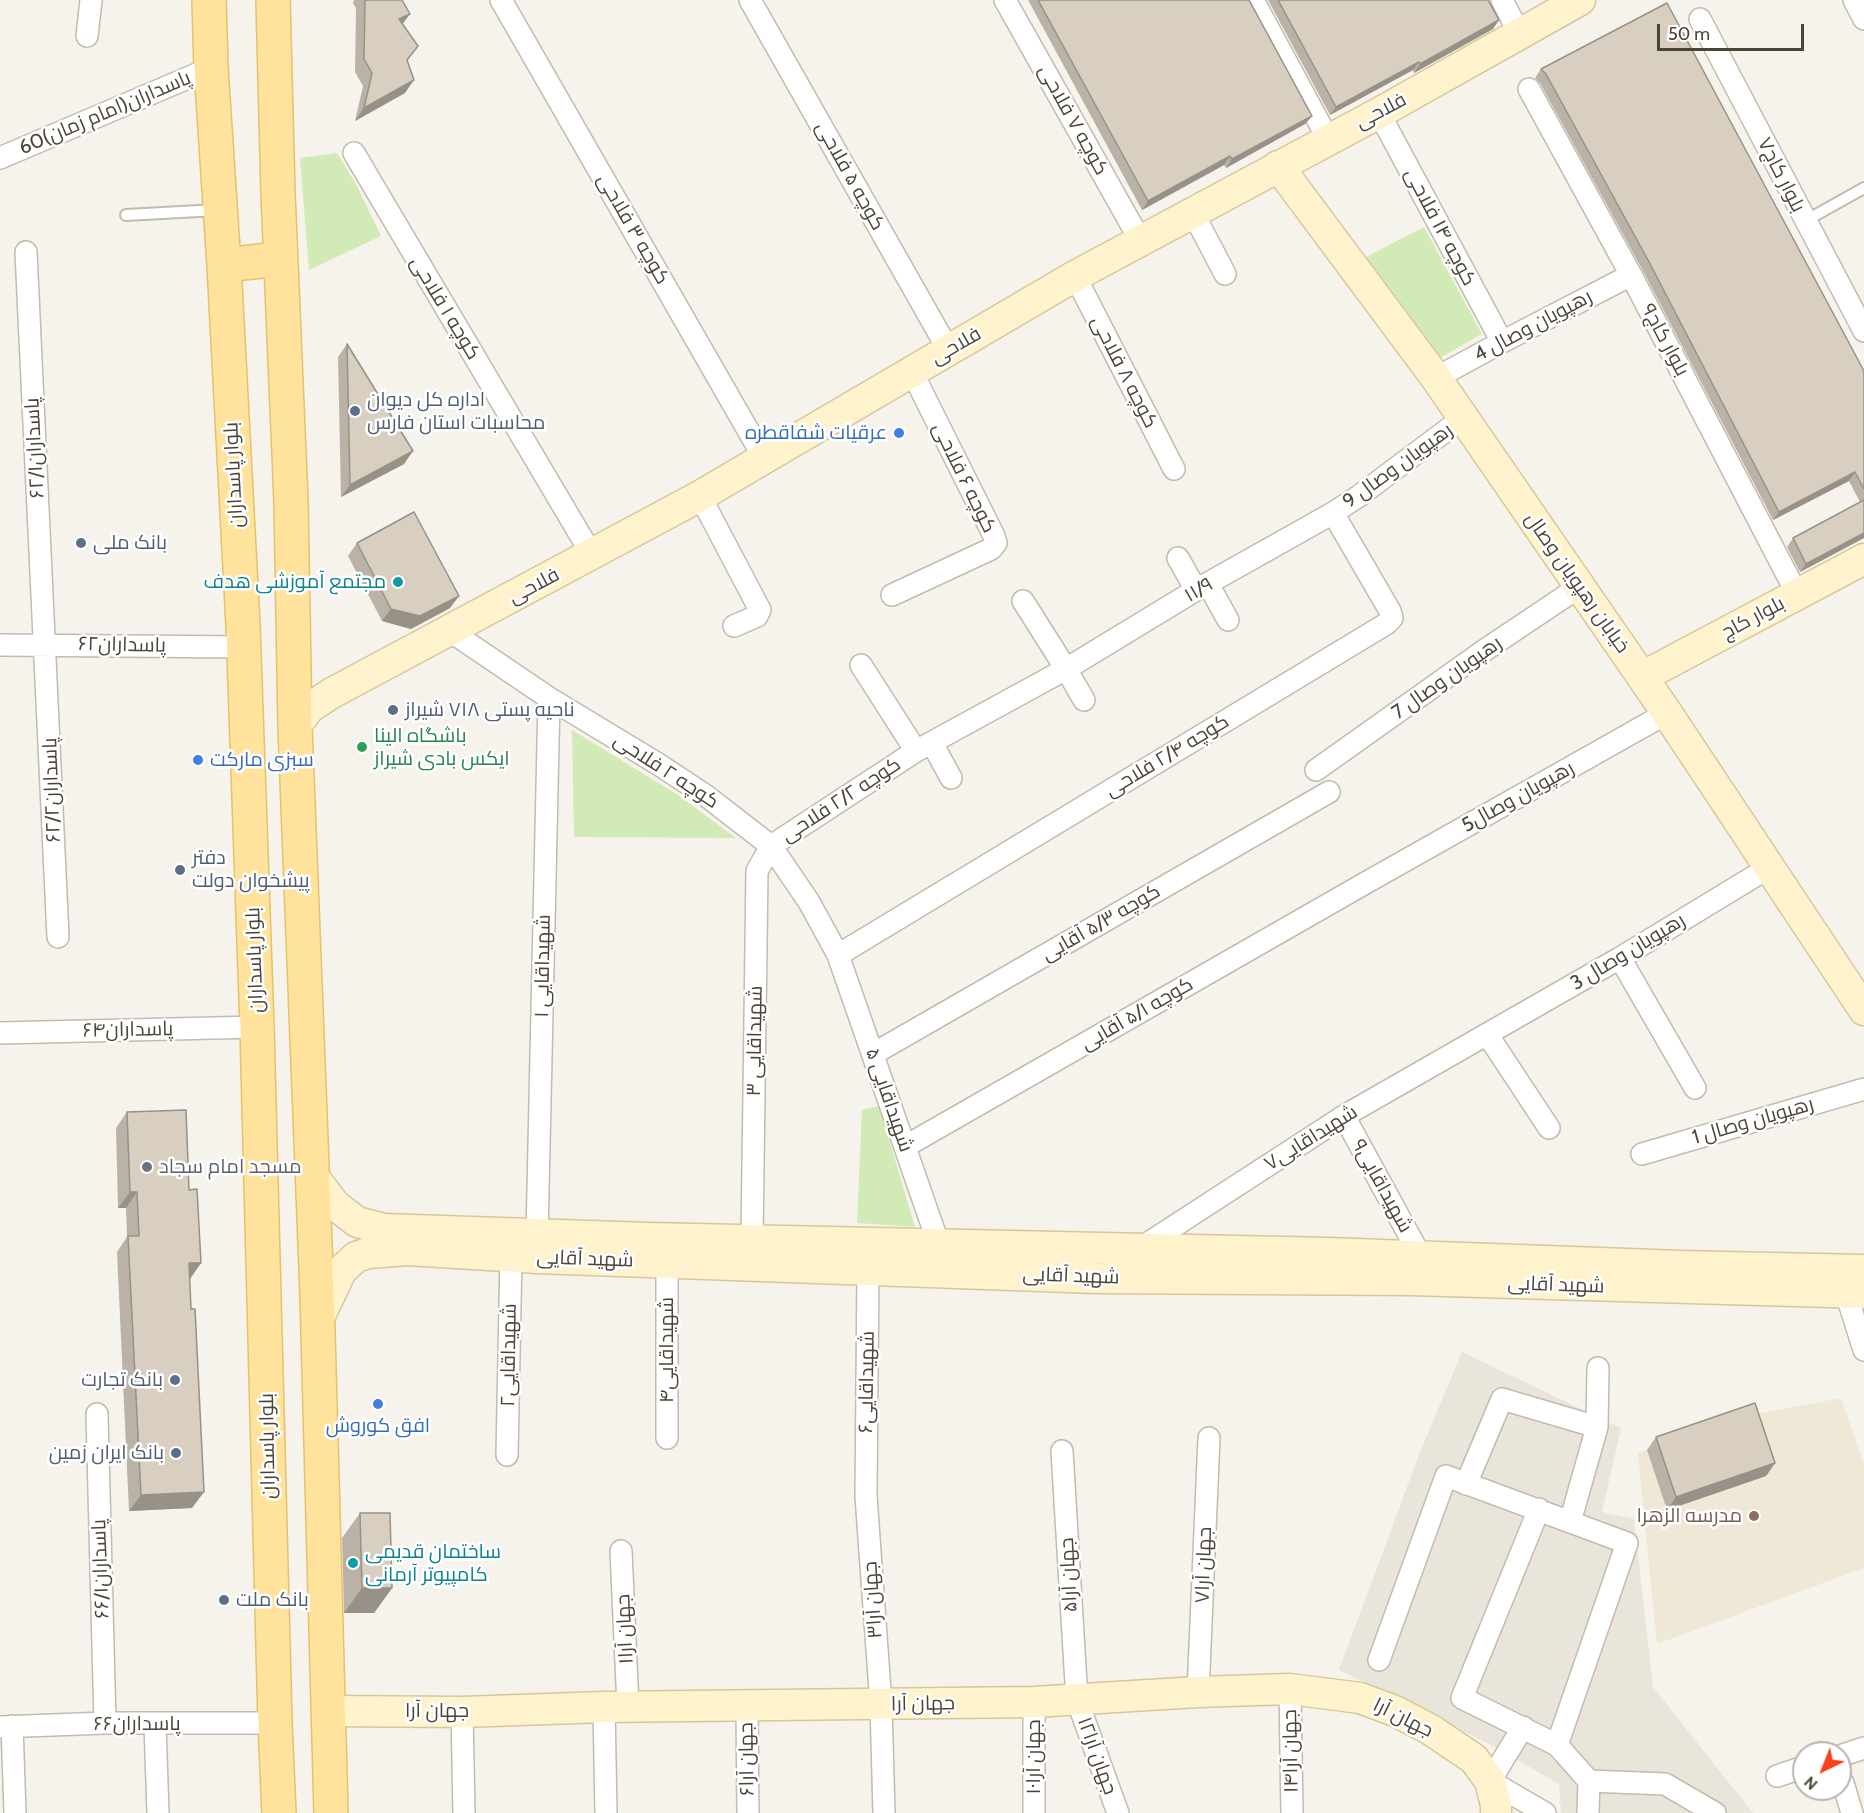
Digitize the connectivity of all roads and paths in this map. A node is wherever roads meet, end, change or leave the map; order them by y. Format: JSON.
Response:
{"nodes":[{"id":1,"x":91,"y":0,"type":"edge"},
{"id":2,"x":209,"y":0,"type":"edge"},
{"id":3,"x":273,"y":0,"type":"edge"},
{"id":4,"x":501,"y":0,"type":"edge"},
{"id":5,"x":750,"y":0,"type":"edge"},
{"id":6,"x":1005,"y":0,"type":"edge"},
{"id":7,"x":1252,"y":0,"type":"edge"},
{"id":8,"x":1502,"y":0,"type":"edge"},
{"id":9,"x":1580,"y":0,"type":"edge"},
{"id":10,"x":1854,"y":0,"type":"edge"},
{"id":11,"x":1700,"y":19,"type":"dead end"},
{"id":12,"x":1864,"y":19,"type":"edge"},
{"id":13,"x":1520,"y":35,"type":"junction"},
{"id":14,"x":87,"y":36,"type":"dead end"},
{"id":15,"x":211,"y":68,"type":"junction"},
{"id":16,"x":1529,"y":88,"type":"dead end"},
{"id":17,"x":1379,"y":113,"type":"junction"},
{"id":18,"x":1328,"y":139,"type":"junction"},
{"id":19,"x":354,"y":153,"type":"dead end"},
{"id":20,"x":0,"y":158,"type":"edge"},
{"id":21,"x":1278,"y":166,"type":"junction"},
{"id":22,"x":1864,"y":188,"type":"edge"},
{"id":23,"x":220,"y":210,"type":"junction"},
{"id":24,"x":1193,"y":213,"type":"junction"},
{"id":25,"x":126,"y":215,"type":"dead end"},
{"id":26,"x":1805,"y":221,"type":"junction"},
{"id":27,"x":1140,"y":240,"type":"junction"},
{"id":28,"x":26,"y":252,"type":"dead end"},
{"id":29,"x":280,"y":259,"type":"junction"},
{"id":30,"x":224,"y":266,"type":"junction"},
{"id":31,"x":1225,"y":274,"type":"dead end"},
{"id":32,"x":1631,"y":275,"type":"junction"},
{"id":33,"x":1075,"y":276,"type":"junction"},
{"id":34,"x":1864,"y":332,"type":"edge"},
{"id":35,"x":1502,"y":342,"type":"junction"},
{"id":36,"x":949,"y":351,"type":"junction"},
{"id":37,"x":912,"y":372,"type":"junction"},
{"id":38,"x":1436,"y":378,"type":"junction"},
{"id":39,"x":1463,"y":418,"type":"junction"},
{"id":40,"x":764,"y":458,"type":"junction"},
{"id":41,"x":1174,"y":469,"type":"dead end"},
{"id":42,"x":700,"y":496,"type":"junction"},
{"id":43,"x":1333,"y":513,"type":"junction"},
{"id":44,"x":592,"y":555,"type":"junction"},
{"id":45,"x":1178,"y":558,"type":"dead end"},
{"id":46,"x":1862,"y":564,"type":"edge"},
{"id":47,"x":1202,"y":587,"type":"junction"},
{"id":48,"x":1579,"y":587,"type":"junction"},
{"id":49,"x":1797,"y":594,"type":"junction"},
{"id":50,"x":892,"y":595,"type":"dead end"},
{"id":51,"x":1023,"y":602,"type":"dead end"},
{"id":52,"x":1228,"y":620,"type":"dead end"},
{"id":53,"x":734,"y":626,"type":"dead end"},
{"id":54,"x":450,"y":631,"type":"junction"},
{"id":55,"x":45,"y":644,"type":"junction"},
{"id":56,"x":0,"y":645,"type":"edge"},
{"id":57,"x":243,"y":647,"type":"junction"},
{"id":58,"x":294,"y":660,"type":"junction"},
{"id":59,"x":861,"y":665,"type":"dead end"},
{"id":60,"x":1066,"y":669,"type":"junction"},
{"id":61,"x":1642,"y":677,"type":"junction"},
{"id":62,"x":332,"y":693,"type":"junction"},
{"id":63,"x":549,"y":698,"type":"junction"},
{"id":64,"x":1084,"y":700,"type":"dead end"},
{"id":65,"x":1667,"y":713,"type":"junction"},
{"id":66,"x":295,"y":727,"type":"junction"},
{"id":67,"x":924,"y":747,"type":"junction"},
{"id":68,"x":1316,"y":770,"type":"dead end"},
{"id":69,"x":951,"y":778,"type":"dead end"},
{"id":70,"x":1329,"y":792,"type":"dead end"},
{"id":71,"x":771,"y":846,"type":"junction"},
{"id":72,"x":1768,"y":868,"type":"junction"},
{"id":73,"x":1369,"y":881,"type":"joint"},
{"id":74,"x":58,"y":937,"type":"dead end"},
{"id":75,"x":838,"y":955,"type":"junction"},
{"id":76,"x":1620,"y":957,"type":"junction"},
{"id":77,"x":1864,"y":1010,"type":"edge"},
{"id":78,"x":257,"y":1027,"type":"junction"},
{"id":79,"x":0,"y":1033,"type":"edge"},
{"id":80,"x":1487,"y":1034,"type":"junction"},
{"id":81,"x":873,"y":1054,"type":"junction"},
{"id":82,"x":1695,"y":1088,"type":"dead end"},
{"id":83,"x":1864,"y":1089,"type":"edge"},
{"id":84,"x":1344,"y":1116,"type":"junction"},
{"id":85,"x":1549,"y":1128,"type":"dead end"},
{"id":86,"x":906,"y":1146,"type":"junction"},
{"id":87,"x":1642,"y":1154,"type":"dead end"},
{"id":88,"x":312,"y":1175,"type":"junction"},
{"id":89,"x":369,"y":1239,"type":"junction"},
{"id":90,"x":752,"y":1240,"type":"junction"},
{"id":91,"x":520,"y":1242,"type":"junction"},
{"id":92,"x":939,"y":1245,"type":"junction"},
{"id":93,"x":1139,"y":1249,"type":"junction"},
{"id":94,"x":1421,"y":1257,"type":"junction"},
{"id":95,"x":667,"y":1262,"type":"junction"},
{"id":96,"x":868,"y":1269,"type":"junction"},
{"id":97,"x":1864,"y":1270,"type":"edge"},
{"id":98,"x":1594,"y":1274,"type":"junction"},
{"id":99,"x":1855,"y":1293,"type":"edge"},
{"id":100,"x":317,"y":1323,"type":"junction"},
{"id":101,"x":1864,"y":1350,"type":"edge"},
{"id":102,"x":1598,"y":1368,"type":"dead end"},
{"id":103,"x":97,"y":1414,"type":"dead end"},
{"id":104,"x":1598,"y":1427,"type":"junction"},
{"id":105,"x":667,"y":1438,"type":"dead end"},
{"id":106,"x":1209,"y":1438,"type":"dead end"},
{"id":107,"x":1062,"y":1451,"type":"dead end"},
{"id":108,"x":507,"y":1455,"type":"dead end"},
{"id":109,"x":1466,"y":1484,"type":"junction"},
{"id":110,"x":866,"y":1496,"type":"joint"},
{"id":111,"x":1539,"y":1509,"type":"junction"},
{"id":112,"x":1570,"y":1522,"type":"junction"},
{"id":113,"x":621,"y":1551,"type":"dead end"},
{"id":114,"x":1379,"y":1660,"type":"dead end"},
{"id":115,"x":1290,"y":1689,"type":"junction"},
{"id":116,"x":1198,"y":1692,"type":"junction"},
{"id":117,"x":1077,"y":1700,"type":"junction"},
{"id":118,"x":1034,"y":1702,"type":"junction"},
{"id":119,"x":881,"y":1705,"type":"junction"},
{"id":120,"x":747,"y":1706,"type":"junction"},
{"id":121,"x":616,"y":1707,"type":"junction"},
{"id":122,"x":328,"y":1711,"type":"junction"},
{"id":123,"x":462,"y":1712,"type":"junction"},
{"id":124,"x":105,"y":1723,"type":"junction"},
{"id":125,"x":275,"y":1723,"type":"junction"},
{"id":126,"x":156,"y":1724,"type":"junction"},
{"id":127,"x":6,"y":1726,"type":"edge"},
{"id":128,"x":1523,"y":1727,"type":"junction"},
{"id":129,"x":1557,"y":1745,"type":"junction"},
{"id":130,"x":1792,"y":1771,"type":"edge"},
{"id":131,"x":1777,"y":1776,"type":"dead end"},
{"id":132,"x":1490,"y":1781,"type":"junction"},
{"id":133,"x":1589,"y":1781,"type":"junction"},
{"id":134,"x":15,"y":1813,"type":"edge"},
{"id":135,"x":158,"y":1813,"type":"edge"},
{"id":136,"x":279,"y":1813,"type":"edge"},
{"id":137,"x":331,"y":1813,"type":"edge"},
{"id":138,"x":464,"y":1813,"type":"edge"},
{"id":139,"x":606,"y":1813,"type":"edge"},
{"id":140,"x":748,"y":1813,"type":"edge"},
{"id":141,"x":884,"y":1813,"type":"edge"},
{"id":142,"x":1034,"y":1813,"type":"edge"},
{"id":143,"x":1118,"y":1813,"type":"edge"},
{"id":144,"x":1292,"y":1813,"type":"edge"},
{"id":145,"x":1496,"y":1813,"type":"edge"},
{"id":146,"x":1545,"y":1813,"type":"edge"},
{"id":147,"x":1588,"y":1813,"type":"edge"},
{"id":148,"x":1715,"y":1813,"type":"edge"}],
"edges":[{"from":1,"to":14,"type":"street"},
{"from":2,"to":15,"type":"main road","name":"بلوار پاسداران"},
{"from":3,"to":29,"type":"main road"},
{"from":4,"to":40,"type":"street","name":"کوچه ۳ فلاحی"},
{"from":5,"to":36,"type":"street","name":"کوچه ۵ فلاحی"},
{"from":6,"to":27,"type":"street","name":"کوچه ۷ فلاحی"},
{"from":7,"to":18,"type":"street"},
{"from":8,"to":13,"type":"street"},
{"from":9,"to":13,"type":"street","name":"فلاحی"},
{"from":10,"to":12,"type":"street"},
{"from":11,"to":26,"type":"street","name":"بلوار کاج۷"},
{"from":13,"to":17,"type":"street","name":"فلاحی"},
{"from":15,"to":20,"type":"street","name":"60پاسداران(امام زمان)"},
{"from":15,"to":23,"type":"main road","name":"بلوار پاسداران"},
{"from":16,"to":32,"type":"street","name":"بلوار کاج۹"},
{"from":17,"to":18,"type":"street","name":"فلاحی"},
{"from":17,"to":35,"type":"street","name":"کوچه ۱۴ فلاحی"},
{"from":18,"to":21,"type":"street","name":"فلاحی"},
{"from":19,"to":44,"type":"street","name":"کوچه ۱ فلاحی"},
{"from":21,"to":24,"type":"street","name":"فلاحی"},
{"from":21,"to":38,"type":"street","name":"خیابان رهپویان وصال"},
{"from":22,"to":26,"type":"lane"},
{"from":23,"to":25,"type":"lane"},
{"from":23,"to":30,"type":"main road","name":"بلوار پاسداران"},
{"from":24,"to":27,"type":"street","name":"فلاحی"},
{"from":24,"to":31,"type":"street"},
{"from":26,"to":34,"type":"street","name":"بلوار کاج۷"},
{"from":27,"to":33,"type":"street","name":"فلاحی"},
{"from":28,"to":55,"type":"street","name":"پاسداران۶۲/۱"},
{"from":29,"to":30,"type":"main road"},
{"from":29,"to":58,"type":"main road"},
{"from":30,"to":57,"type":"main road","name":"بلوار پاسداران"},
{"from":32,"to":35,"type":"street","name":"4 رهپویان وصال"},
{"from":32,"to":49,"type":"street","name":"بلوار کاج۹"},
{"from":33,"to":36,"type":"street","name":"فلاحی"},
{"from":33,"to":41,"type":"street","name":"کوچه ۸ فلاحی"},
{"from":35,"to":38,"type":"street","name":"4 رهپویان وصال"},
{"from":36,"to":37,"type":"street","name":"فلاحی"},
{"from":37,"to":40,"type":"street","name":"فلاحی"},
{"from":37,"to":50,"type":"street","name":"کوچه ۶ فلاحی"},
{"from":38,"to":39,"type":"street","name":"خیابان رهپویان وصال"},
{"from":39,"to":43,"type":"street","name":"9 رهپویان وصال"},
{"from":39,"to":48,"type":"street","name":"خیابان رهپویان وصال"},
{"from":40,"to":42,"type":"street","name":"فلاحی"},
{"from":42,"to":44,"type":"street","name":"فلاحی"},
{"from":42,"to":53,"type":"street"},
{"from":43,"to":47,"type":"street","name":"۱۱/۹"},
{"from":43,"to":75,"type":"street","name":"کوچه ۲/۴ فلاحی"},
{"from":44,"to":54,"type":"street","name":"فلاحی"},
{"from":45,"to":47,"type":"street"},
{"from":46,"to":49,"type":"street","name":"بلوار کاج"},
{"from":47,"to":52,"type":"street"},
{"from":47,"to":60,"type":"street","name":"۱۱/۹"},
{"from":48,"to":61,"type":"street","name":"خیابان رهپویان وصال"},
{"from":48,"to":68,"type":"street","name":"7 رهپویان وصال"},
{"from":49,"to":61,"type":"street","name":"بلوار کاج"},
{"from":51,"to":60,"type":"street"},
{"from":54,"to":62,"type":"street","name":"فلاحی"},
{"from":54,"to":63,"type":"street","name":"کوچه ۲ فلاحی"},
{"from":55,"to":56,"type":"street","name":"پاسداران۶۲"},
{"from":55,"to":57,"type":"street","name":"پاسداران۶۲"},
{"from":55,"to":74,"type":"street","name":"پاسداران۶۲/۲"},
{"from":57,"to":78,"type":"main road","name":"بلوار پاسداران"},
{"from":58,"to":62,"type":"street"},
{"from":58,"to":66,"type":"main road"},
{"from":59,"to":67,"type":"street","name":"کوچه ۲/۲ فلاحی"},
{"from":60,"to":64,"type":"street"},
{"from":60,"to":67,"type":"street","name":"۱۱/۹"},
{"from":61,"to":65,"type":"street","name":"خیابان رهپویان وصال"},
{"from":62,"to":66,"type":"street","name":"فلاحی"},
{"from":63,"to":71,"type":"street","name":"کوچه ۲ فلاحی"},
{"from":63,"to":91,"type":"street","name":"۱ شهیداقایی"},
{"from":65,"to":72,"type":"street","name":"خیابان رهپویان وصال"},
{"from":65,"to":73,"type":"street","name":"رهپویان وصال5"},
{"from":66,"to":88,"type":"main road"},
{"from":67,"to":69,"type":"street"},
{"from":67,"to":71,"type":"street","name":"کوچه ۲/۲ فلاحی"},
{"from":70,"to":81,"type":"street","name":"کوچه ۵/۳ آقایی"},
{"from":71,"to":75,"type":"street","name":"کوچه ۲ فلاحی"},
{"from":71,"to":90,"type":"street","name":"۳ شهیداقایی"},
{"from":72,"to":76,"type":"street","name":"3 رهپویان وصال"},
{"from":72,"to":77,"type":"street","name":"خیابان رهپویان وصال"},
{"from":73,"to":86,"type":"street","name":"کوچه ۵/۱ آقایی"},
{"from":75,"to":81,"type":"street","name":"۵ شهیداقایی"},
{"from":76,"to":80,"type":"street","name":"3 رهپویان وصال"},
{"from":76,"to":82,"type":"street"},
{"from":78,"to":79,"type":"street","name":"پاسداران۶۴"},
{"from":78,"to":125,"type":"main road","name":"بلوار پاسداران"},
{"from":80,"to":84,"type":"street","name":"شهیداقایی۷"},
{"from":80,"to":85,"type":"street"},
{"from":81,"to":86,"type":"street","name":"۵ شهیداقایی"},
{"from":83,"to":87,"type":"street","name":"1 رهپویان وصال"},
{"from":84,"to":93,"type":"street","name":"شهیداقایی۷"},
{"from":84,"to":94,"type":"street","name":"شهیداقایی۹"},
{"from":86,"to":92,"type":"street","name":"۵ شهیداقایی"},
{"from":88,"to":89,"type":"street"},
{"from":88,"to":100,"type":"main road"},
{"from":89,"to":91,"type":"street","name":"شهید آقایی"},
{"from":89,"to":100,"type":"street","name":"شهید آقایی"},
{"from":90,"to":91,"type":"street","name":"شهید آقایی"},
{"from":90,"to":92,"type":"street","name":"شهید آقایی"},
{"from":91,"to":95,"type":"street","name":"شهید آقایی"},
{"from":91,"to":108,"type":"street","name":"شهیداقایی۲"},
{"from":92,"to":93,"type":"street","name":"شهید آقایی"},
{"from":93,"to":94,"type":"street","name":"شهید آقایی"},
{"from":94,"to":98,"type":"street","name":"شهید آقایی"},
{"from":95,"to":96,"type":"street","name":"شهید آقایی"},
{"from":95,"to":105,"type":"street","name":"شهیداقایی۴"},
{"from":96,"to":98,"type":"street","name":"شهید آقایی"},
{"from":96,"to":110,"type":"street","name":"شهیداقایی۶"},
{"from":97,"to":98,"type":"street","name":"شهید آقایی"},
{"from":98,"to":99,"type":"street","name":"شهید آقایی"},
{"from":99,"to":101,"type":"street"},
{"from":100,"to":122,"type":"main road"},
{"from":102,"to":104,"type":"street"},
{"from":103,"to":124,"type":"street","name":"پاسداران۶۶/۱"},
{"from":104,"to":109,"type":"street"},
{"from":104,"to":112,"type":"street"},
{"from":106,"to":116,"type":"street","name":"جهان آرا۷"},
{"from":107,"to":117,"type":"street","name":"جهان آرا۵"},
{"from":109,"to":111,"type":"street"},
{"from":109,"to":114,"type":"street"},
{"from":110,"to":119,"type":"street","name":"جهان آرا۳"},
{"from":111,"to":112,"type":"street"},
{"from":111,"to":128,"type":"street"},
{"from":112,"to":129,"type":"street"},
{"from":113,"to":121,"type":"street","name":"جهان آرا۱"},
{"from":115,"to":116,"type":"street","name":"جهان آرا"},
{"from":115,"to":132,"type":"street","name":"جهان آرا"},
{"from":115,"to":144,"type":"street","name":"جهان آرا۱۴"},
{"from":116,"to":117,"type":"street","name":"جهان آرا"},
{"from":117,"to":118,"type":"street","name":"جهان آرا"},
{"from":117,"to":143,"type":"street","name":"جهان آرا۱۲"},
{"from":118,"to":119,"type":"street","name":"جهان آرا"},
{"from":118,"to":142,"type":"street","name":"جهان آرا۱۰"},
{"from":119,"to":120,"type":"street","name":"جهان آرا"},
{"from":119,"to":141,"type":"street","name":"جهان آرا۳"},
{"from":120,"to":121,"type":"street","name":"جهان آرا"},
{"from":120,"to":140,"type":"street","name":"جهان آرا۶"},
{"from":121,"to":123,"type":"street","name":"جهان آرا"},
{"from":121,"to":139,"type":"street","name":"جهان آرا۱"},
{"from":122,"to":123,"type":"street","name":"جهان آرا"},
{"from":122,"to":137,"type":"main road"},
{"from":123,"to":138,"type":"street"},
{"from":124,"to":126,"type":"street","name":"پاسداران۶۶"},
{"from":124,"to":127,"type":"street","name":"پاسداران۶۶"},
{"from":125,"to":126,"type":"street","name":"پاسداران۶۶"},
{"from":125,"to":136,"type":"main road","name":"بلوار پاسداران"},
{"from":126,"to":135,"type":"street"},
{"from":127,"to":134,"type":"street"},
{"from":128,"to":129,"type":"street"},
{"from":128,"to":132,"type":"street"},
{"from":129,"to":133,"type":"street"},
{"from":130,"to":131,"type":"street"},
{"from":132,"to":145,"type":"street","name":"جهان آرا"},
{"from":132,"to":146,"type":"street","name":"جهان آرا"},
{"from":133,"to":147,"type":"street"},
{"from":133,"to":148,"type":"street"}]}
